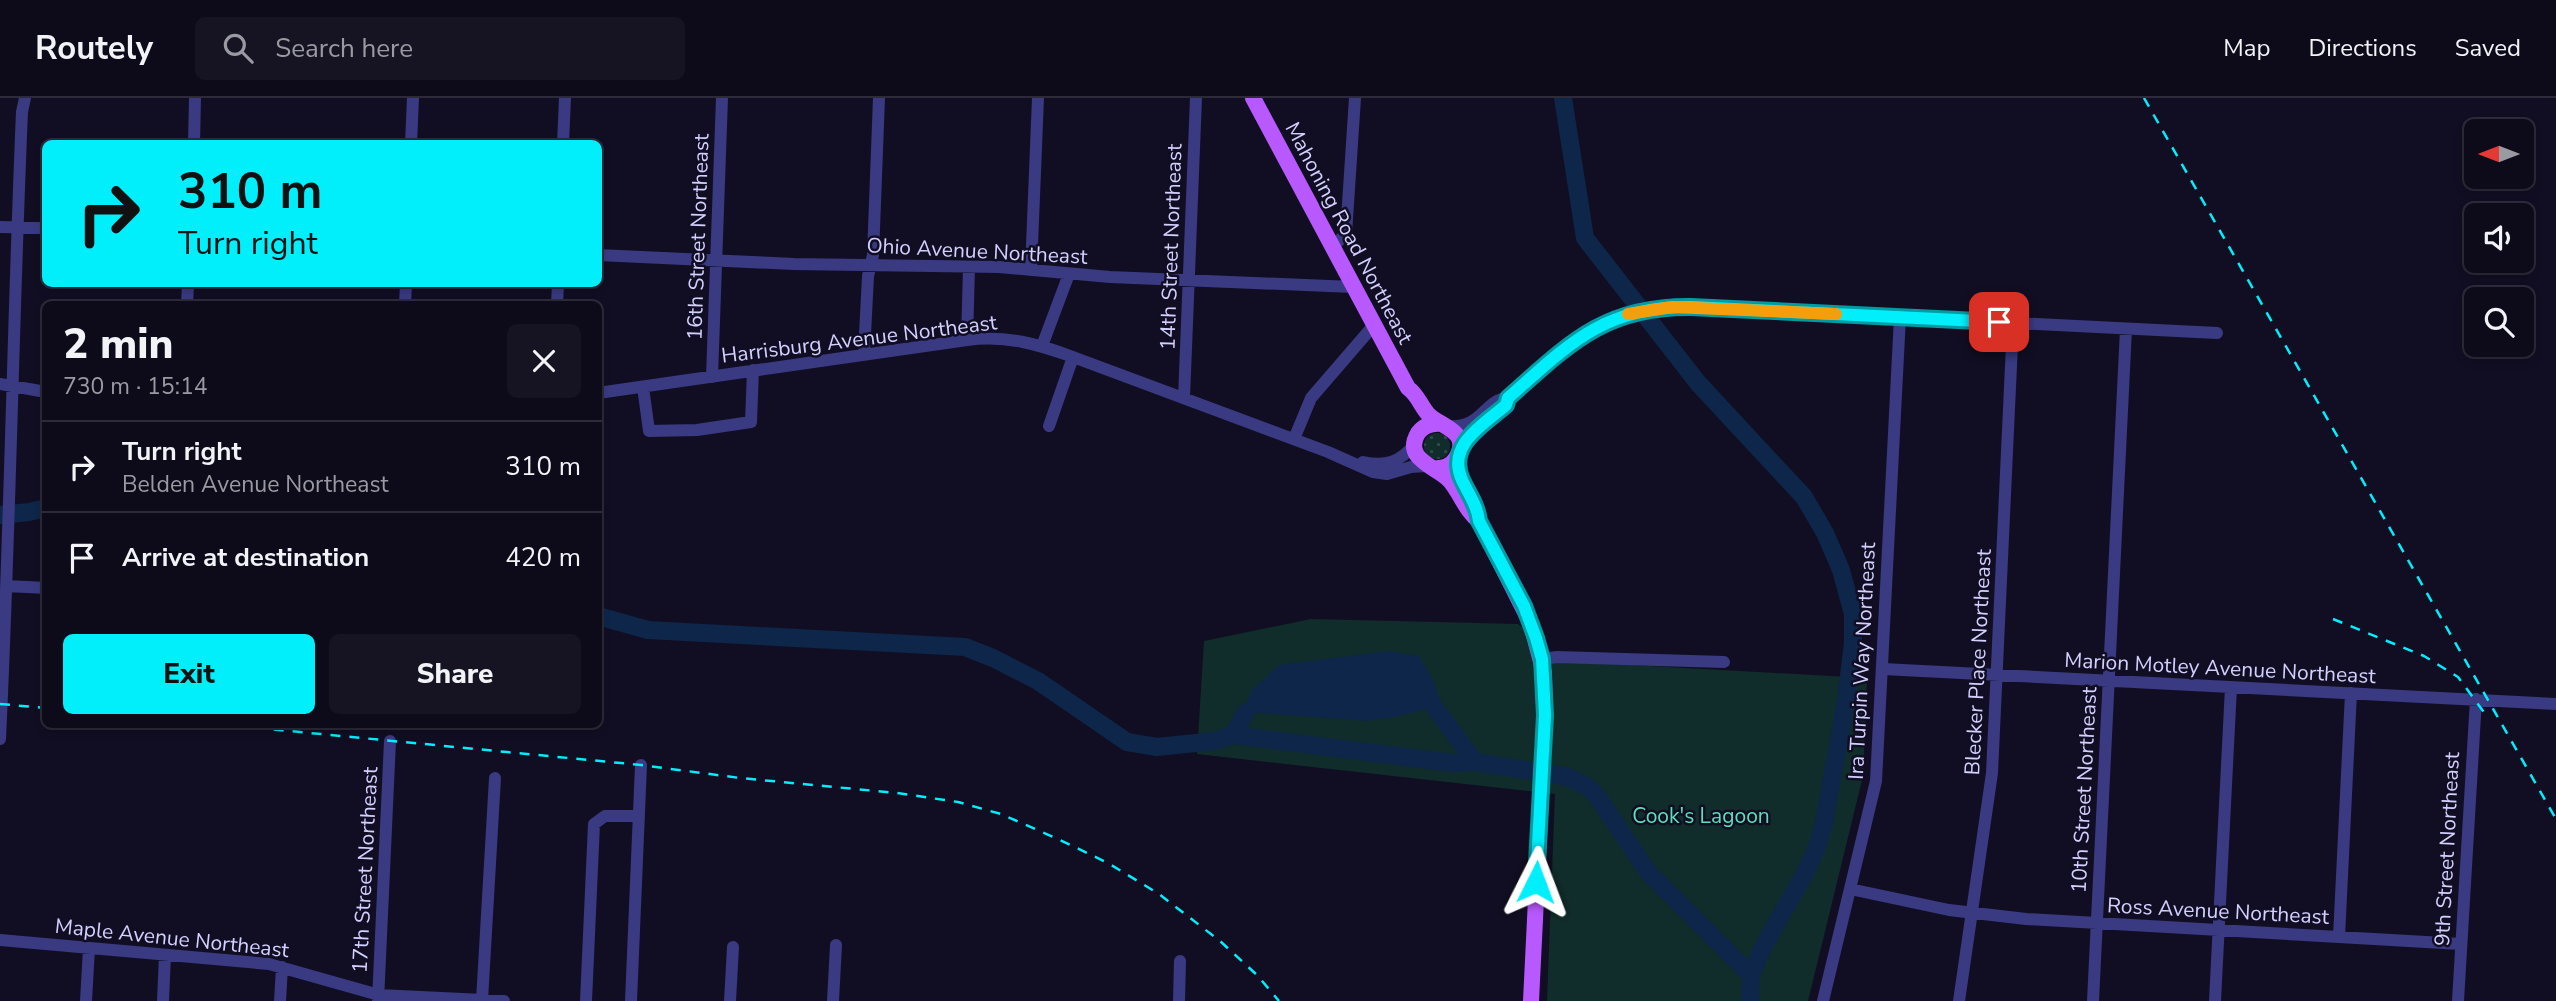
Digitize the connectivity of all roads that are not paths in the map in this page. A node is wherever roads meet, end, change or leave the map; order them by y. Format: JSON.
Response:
{"nodes":[{"id":1,"x":18,"y":98,"type":"edge"},
{"id":2,"x":25,"y":98,"type":"edge"},
{"id":3,"x":195,"y":98,"type":"edge"},
{"id":4,"x":413,"y":98,"type":"edge"},
{"id":5,"x":565,"y":98,"type":"edge"},
{"id":6,"x":722,"y":98,"type":"edge"},
{"id":7,"x":879,"y":98,"type":"edge"},
{"id":8,"x":1038,"y":98,"type":"edge"},
{"id":9,"x":1196,"y":98,"type":"edge"},
{"id":10,"x":1253,"y":98,"type":"edge"},
{"id":11,"x":1355,"y":98,"type":"edge"},
{"id":12,"x":22,"y":112,"type":"junction"},
{"id":13,"x":194,"y":140,"type":"edge"},
{"id":14,"x":411,"y":140,"type":"edge"},
{"id":15,"x":563,"y":140,"type":"edge"},
{"id":16,"x":0,"y":227,"type":"edge"},
{"id":17,"x":17,"y":228,"type":"junction"},
{"id":18,"x":42,"y":228,"type":"edge"},
{"id":19,"x":1332,"y":247,"type":"junction"},
{"id":20,"x":602,"y":255,"type":"edge"},
{"id":21,"x":716,"y":260,"type":"junction"},
{"id":22,"x":871,"y":265,"type":"junction"},
{"id":23,"x":970,"y":267,"type":"junction"},
{"id":24,"x":1031,"y":270,"type":"junction"},
{"id":25,"x":1069,"y":274,"type":"junction"},
{"id":26,"x":1190,"y":281,"type":"junction"},
{"id":27,"x":1353,"y":287,"type":"junction"},
{"id":28,"x":1900,"y":317,"type":"junction"},
{"id":29,"x":2013,"y":323,"type":"junction"},
{"id":30,"x":1374,"y":325,"type":"junction"},
{"id":31,"x":2126,"y":329,"type":"junction"},
{"id":32,"x":2217,"y":332,"type":"dead end"},
{"id":33,"x":967,"y":340,"type":"junction"},
{"id":34,"x":1042,"y":346,"type":"junction"},
{"id":35,"x":864,"y":354,"type":"junction"},
{"id":36,"x":1073,"y":357,"type":"junction"},
{"id":37,"x":753,"y":370,"type":"junction"},
{"id":38,"x":712,"y":377,"type":"junction"},
{"id":39,"x":0,"y":384,"type":"edge"},
{"id":40,"x":14,"y":386,"type":"junction"},
{"id":41,"x":643,"y":387,"type":"junction"},
{"id":42,"x":1408,"y":388,"type":"junction"},
{"id":43,"x":42,"y":391,"type":"edge"},
{"id":44,"x":602,"y":392,"type":"edge"},
{"id":45,"x":1184,"y":398,"type":"junction"},
{"id":46,"x":1508,"y":398,"type":"junction"},
{"id":47,"x":1445,"y":425,"type":"junction"},
{"id":48,"x":1049,"y":426,"type":"dead end"},
{"id":49,"x":1294,"y":439,"type":"junction"},
{"id":50,"x":1415,"y":442,"type":"junction"},
{"id":51,"x":1459,"y":452,"type":"junction"},
{"id":52,"x":1356,"y":463,"type":"junction"},
{"id":53,"x":1430,"y":467,"type":"junction"},
{"id":54,"x":1479,"y":521,"type":"junction"},
{"id":55,"x":7,"y":586,"type":"junction"},
{"id":56,"x":42,"y":587,"type":"edge"},
{"id":57,"x":1542,"y":659,"type":"junction"},
{"id":58,"x":1724,"y":662,"type":"dead end"},
{"id":59,"x":1883,"y":669,"type":"junction"},
{"id":60,"x":1996,"y":676,"type":"junction"},
{"id":61,"x":2108,"y":681,"type":"junction"},
{"id":62,"x":2231,"y":687,"type":"junction"},
{"id":63,"x":2351,"y":693,"type":"junction"},
{"id":64,"x":2476,"y":699,"type":"junction"},
{"id":65,"x":2556,"y":704,"type":"edge"},
{"id":66,"x":0,"y":740,"type":"edge"},
{"id":67,"x":390,"y":741,"type":"dead end"},
{"id":68,"x":640,"y":765,"type":"dead end"},
{"id":69,"x":495,"y":778,"type":"dead end"},
{"id":70,"x":639,"y":816,"type":"junction"},
{"id":71,"x":1850,"y":889,"type":"junction"},
{"id":72,"x":1972,"y":913,"type":"junction"},
{"id":73,"x":2097,"y":925,"type":"junction"},
{"id":74,"x":2219,"y":930,"type":"junction"},
{"id":75,"x":2339,"y":936,"type":"junction"},
{"id":76,"x":0,"y":940,"type":"edge"},
{"id":77,"x":836,"y":944,"type":"dead end"},
{"id":78,"x":2461,"y":944,"type":"junction"},
{"id":79,"x":733,"y":947,"type":"dead end"},
{"id":80,"x":89,"y":948,"type":"junction"},
{"id":81,"x":165,"y":955,"type":"junction"},
{"id":82,"x":1180,"y":961,"type":"dead end"},
{"id":83,"x":282,"y":967,"type":"junction"},
{"id":84,"x":1532,"y":984,"type":"junction"},
{"id":85,"x":378,"y":998,"type":"edge"},
{"id":86,"x":467,"y":1000,"type":"edge"},
{"id":87,"x":482,"y":1000,"type":"edge"},
{"id":88,"x":86,"y":1001,"type":"edge"},
{"id":89,"x":163,"y":1001,"type":"edge"},
{"id":90,"x":280,"y":1001,"type":"edge"},
{"id":91,"x":504,"y":1001,"type":"edge"},
{"id":92,"x":586,"y":1001,"type":"edge"},
{"id":93,"x":631,"y":1001,"type":"edge"},
{"id":94,"x":730,"y":1001,"type":"edge"},
{"id":95,"x":833,"y":1001,"type":"edge"},
{"id":96,"x":1178,"y":1001,"type":"edge"},
{"id":97,"x":1531,"y":1001,"type":"edge"},
{"id":98,"x":1539,"y":1001,"type":"edge"},
{"id":99,"x":1823,"y":1001,"type":"edge"},
{"id":100,"x":1959,"y":1001,"type":"edge"},
{"id":101,"x":2093,"y":1001,"type":"edge"},
{"id":102,"x":2215,"y":1001,"type":"edge"},
{"id":103,"x":2458,"y":1001,"type":"edge"}],
"edges":[{"from":1,"to":12,"type":"street"},
{"from":2,"to":12,"type":"street"},
{"from":3,"to":13,"type":"street"},
{"from":4,"to":14,"type":"street"},
{"from":5,"to":15,"type":"street"},
{"from":6,"to":21,"type":"street","name":"16th Street Northeast"},
{"from":7,"to":22,"type":"street"},
{"from":8,"to":24,"type":"street"},
{"from":9,"to":26,"type":"street","name":"14th Street Northeast"},
{"from":10,"to":19,"type":"main road","name":"Mahoning Road Northeast"},
{"from":11,"to":19,"type":"street"},
{"from":12,"to":17,"type":"street"},
{"from":16,"to":17,"type":"street"},
{"from":17,"to":18,"type":"street"},
{"from":17,"to":40,"type":"street"},
{"from":19,"to":27,"type":"main road","name":"Mahoning Road Northeast"},
{"from":20,"to":21,"type":"street","name":"Ohio Avenue Northeast"},
{"from":21,"to":22,"type":"street","name":"Ohio Avenue Northeast"},
{"from":21,"to":38,"type":"street","name":"16th Street Northeast"},
{"from":22,"to":23,"type":"street","name":"Ohio Avenue Northeast"},
{"from":22,"to":35,"type":"street"},
{"from":23,"to":24,"type":"street","name":"Ohio Avenue Northeast"},
{"from":23,"to":33,"type":"street"},
{"from":24,"to":25,"type":"street","name":"Ohio Avenue Northeast"},
{"from":25,"to":26,"type":"street","name":"Ohio Avenue Northeast"},
{"from":25,"to":34,"type":"street"},
{"from":26,"to":27,"type":"street","name":"Ohio Avenue Northeast"},
{"from":26,"to":45,"type":"street","name":"14th Street Northeast"},
{"from":27,"to":30,"type":"main road","name":"Mahoning Road Northeast"},
{"from":28,"to":29,"type":"street"},
{"from":28,"to":46,"type":"street"},
{"from":28,"to":59,"type":"street","name":"Ira Turpin Way Northeast"},
{"from":29,"to":31,"type":"street"},
{"from":29,"to":60,"type":"street","name":"Blecker Place Northeast"},
{"from":30,"to":42,"type":"main road","name":"Mahoning Road Northeast"},
{"from":30,"to":49,"type":"street"},
{"from":31,"to":32,"type":"street"},
{"from":31,"to":61,"type":"street","name":"10th Street Northeast"},
{"from":33,"to":34,"type":"street","name":"Harrisburg Avenue Northeast"},
{"from":33,"to":35,"type":"street","name":"Harrisburg Avenue Northeast"},
{"from":34,"to":36,"type":"street","name":"Harrisburg Avenue Northeast"},
{"from":35,"to":37,"type":"street","name":"Harrisburg Avenue Northeast"},
{"from":36,"to":45,"type":"street","name":"Harrisburg Avenue Northeast"},
{"from":36,"to":48,"type":"street"},
{"from":37,"to":38,"type":"street","name":"Harrisburg Avenue Northeast"},
{"from":37,"to":41,"type":"street"},
{"from":38,"to":41,"type":"street","name":"Harrisburg Avenue Northeast"},
{"from":39,"to":40,"type":"street"},
{"from":40,"to":43,"type":"street"},
{"from":40,"to":55,"type":"street"},
{"from":41,"to":44,"type":"street","name":"Harrisburg Avenue Northeast"},
{"from":42,"to":47,"type":"main road","name":"Mahoning Road Northeast"},
{"from":42,"to":50,"type":"main road","name":"Mahoning Road Northeast"},
{"from":45,"to":49,"type":"street","name":"Harrisburg Avenue Northeast"},
{"from":46,"to":47,"type":"street"},
{"from":46,"to":51,"type":"street"},
{"from":47,"to":50,"type":"main road"},
{"from":47,"to":51,"type":"main road"},
{"from":49,"to":52,"type":"street","name":"Harrisburg Avenue Northeast"},
{"from":50,"to":52,"type":"street","name":"Harrisburg Avenue Northeast"},
{"from":50,"to":53,"type":"main road"},
{"from":51,"to":53,"type":"main road"},
{"from":51,"to":54,"type":"main road"},
{"from":52,"to":53,"type":"street","name":"Harrisburg Avenue Northeast"},
{"from":53,"to":54,"type":"main road"},
{"from":54,"to":57,"type":"main road"},
{"from":55,"to":56,"type":"street"},
{"from":55,"to":66,"type":"street"},
{"from":57,"to":58,"type":"street"},
{"from":57,"to":84,"type":"main road"},
{"from":59,"to":60,"type":"street","name":"Marion Motley Avenue Northeast"},
{"from":59,"to":71,"type":"street","name":"Ira Turpin Way Northeast"},
{"from":60,"to":61,"type":"street","name":"Marion Motley Avenue Northeast"},
{"from":60,"to":72,"type":"street","name":"Blecker Place Northeast"},
{"from":61,"to":62,"type":"street","name":"Marion Motley Avenue Northeast"},
{"from":61,"to":73,"type":"street","name":"10th Street Northeast"},
{"from":62,"to":63,"type":"street","name":"Marion Motley Avenue Northeast"},
{"from":62,"to":74,"type":"street"},
{"from":63,"to":64,"type":"street","name":"Marion Motley Avenue Northeast"},
{"from":63,"to":75,"type":"street"},
{"from":64,"to":65,"type":"street","name":"Marion Motley Avenue Northeast"},
{"from":64,"to":78,"type":"street","name":"9th Street Northeast"},
{"from":67,"to":85,"type":"street","name":"17th Street Northeast"},
{"from":68,"to":70,"type":"street"},
{"from":69,"to":87,"type":"street"},
{"from":70,"to":92,"type":"street"},
{"from":70,"to":93,"type":"street"},
{"from":71,"to":72,"type":"street","name":"Ross Avenue Northeast"},
{"from":71,"to":99,"type":"street","name":"Ira Turpin Way Northeast"},
{"from":72,"to":73,"type":"street","name":"Ross Avenue Northeast"},
{"from":72,"to":100,"type":"street","name":"Blecker Place Northeast"},
{"from":73,"to":74,"type":"street","name":"Ross Avenue Northeast"},
{"from":73,"to":101,"type":"street","name":"10th Street Northeast"},
{"from":74,"to":75,"type":"street","name":"Ross Avenue Northeast"},
{"from":74,"to":102,"type":"street"},
{"from":75,"to":78,"type":"street","name":"Ross Avenue Northeast"},
{"from":76,"to":80,"type":"street","name":"Maple Avenue Northeast"},
{"from":77,"to":95,"type":"street"},
{"from":78,"to":103,"type":"street","name":"9th Street Northeast"},
{"from":79,"to":94,"type":"street"},
{"from":80,"to":81,"type":"street","name":"Maple Avenue Northeast"},
{"from":80,"to":88,"type":"street"},
{"from":81,"to":83,"type":"street","name":"Maple Avenue Northeast"},
{"from":81,"to":89,"type":"street"},
{"from":82,"to":96,"type":"street"},
{"from":83,"to":85,"type":"street","name":"Maple Avenue Northeast"},
{"from":83,"to":90,"type":"street"},
{"from":84,"to":97,"type":"main road"},
{"from":84,"to":98,"type":"main road"},
{"from":85,"to":86,"type":"street","name":"Maple Avenue Northeast"},
{"from":86,"to":87,"type":"street","name":"Maple Avenue Northeast"},
{"from":87,"to":91,"type":"street","name":"Maple Avenue Northeast"}]}
